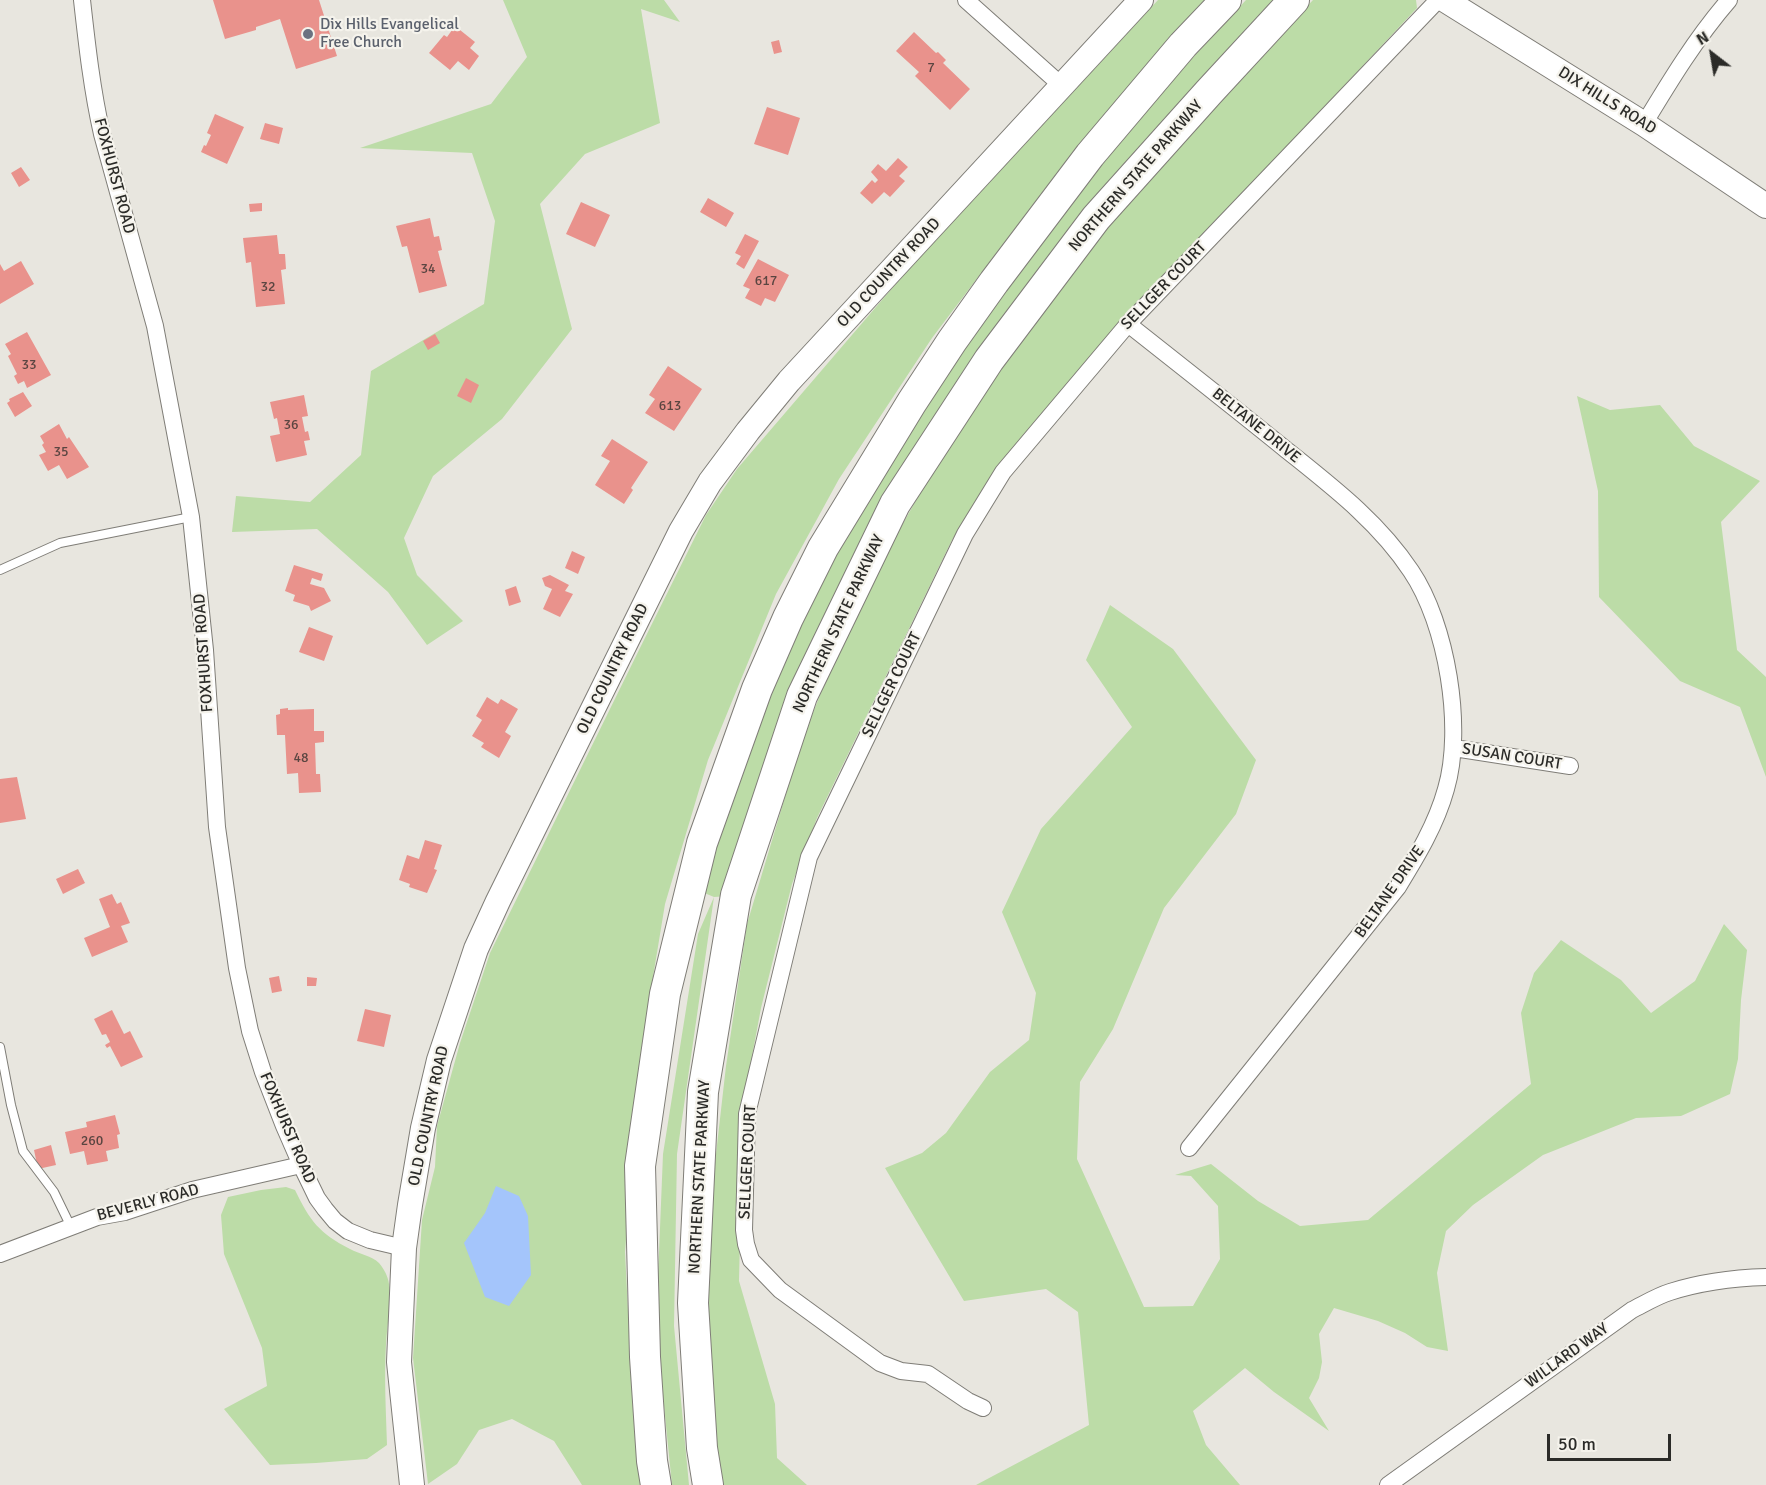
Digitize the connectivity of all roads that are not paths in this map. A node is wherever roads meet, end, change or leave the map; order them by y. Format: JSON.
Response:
{"nodes":[{"id":1,"x":82,"y":0,"type":"edge"},
{"id":2,"x":966,"y":0,"type":"edge"},
{"id":3,"x":1141,"y":0,"type":"edge"},
{"id":4,"x":1226,"y":0,"type":"edge"},
{"id":5,"x":1294,"y":0,"type":"edge"},
{"id":6,"x":1438,"y":0,"type":"edge"},
{"id":7,"x":1445,"y":0,"type":"edge"},
{"id":8,"x":1729,"y":0,"type":"edge"},
{"id":9,"x":1061,"y":85,"type":"junction"},
{"id":10,"x":1644,"y":124,"type":"junction"},
{"id":11,"x":1766,"y":206,"type":"edge"},
{"id":12,"x":1128,"y":324,"type":"junction"},
{"id":13,"x":191,"y":517,"type":"junction"},
{"id":14,"x":0,"y":570,"type":"edge"},
{"id":15,"x":1454,"y":748,"type":"junction"},
{"id":16,"x":1570,"y":766,"type":"dead end"},
{"id":17,"x":0,"y":1047,"type":"edge"},
{"id":18,"x":1189,"y":1148,"type":"dead end"},
{"id":19,"x":301,"y":1165,"type":"junction"},
{"id":20,"x":71,"y":1227,"type":"junction"},
{"id":21,"x":404,"y":1248,"type":"junction"},
{"id":22,"x":0,"y":1254,"type":"edge"},
{"id":23,"x":1766,"y":1277,"type":"edge"},
{"id":24,"x":983,"y":1408,"type":"dead end"},
{"id":25,"x":412,"y":1485,"type":"edge"},
{"id":26,"x":656,"y":1485,"type":"edge"},
{"id":27,"x":708,"y":1485,"type":"edge"},
{"id":28,"x":1388,"y":1485,"type":"edge"}],
"edges":[{"from":1,"to":13,"type":"street","name":"FOXHURST ROAD"},
{"from":2,"to":9,"type":"street"},
{"from":3,"to":9,"type":"main road","name":"OLD COUNTRY ROAD"},
{"from":4,"to":26,"type":"highway"},
{"from":5,"to":27,"type":"highway","name":"NORTHERN STATE PARKWAY"},
{"from":6,"to":12,"type":"street","name":"SELLGER COURT"},
{"from":7,"to":10,"type":"main road","name":"DIX HILLS ROAD"},
{"from":8,"to":10,"type":"street"},
{"from":9,"to":21,"type":"main road","name":"OLD COUNTRY ROAD"},
{"from":10,"to":11,"type":"main road","name":"DIX HILLS ROAD"},
{"from":12,"to":15,"type":"street","name":"BELTANE DRIVE"},
{"from":12,"to":24,"type":"street","name":"SELLGER COURT"},
{"from":13,"to":14,"type":"lane"},
{"from":13,"to":19,"type":"street","name":"FOXHURST ROAD"},
{"from":15,"to":16,"type":"street","name":"SUSAN COURT"},
{"from":15,"to":18,"type":"street","name":"BELTANE DRIVE"},
{"from":17,"to":20,"type":"lane"},
{"from":19,"to":20,"type":"street","name":"BEVERLY ROAD"},
{"from":19,"to":21,"type":"street","name":"FOXHURST ROAD"},
{"from":20,"to":22,"type":"street","name":"BEVERLY ROAD"},
{"from":21,"to":25,"type":"main road","name":"OLD COUNTRY ROAD"},
{"from":23,"to":28,"type":"street","name":"WILLARD WAY"}]}
